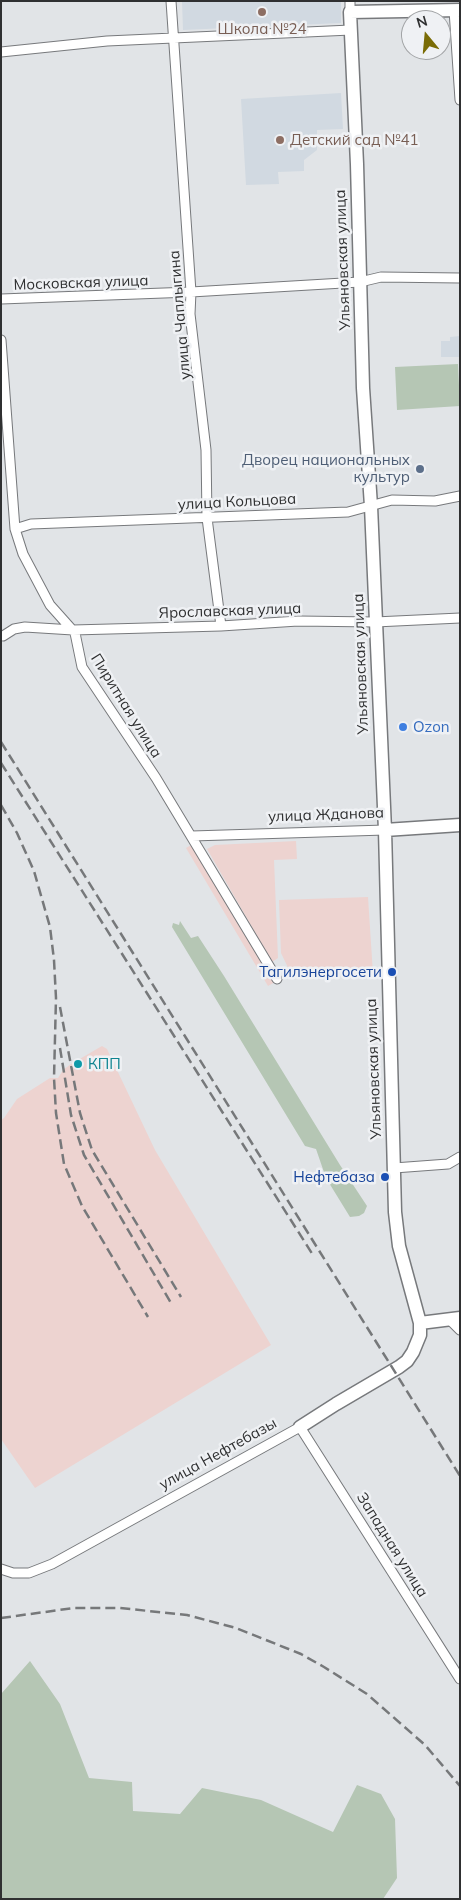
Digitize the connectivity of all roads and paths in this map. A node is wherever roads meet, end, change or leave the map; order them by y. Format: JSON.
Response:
{"nodes":[{"id":1,"x":171,"y":1,"type":"edge"},
{"id":2,"x":350,"y":7,"type":"edge"},
{"id":3,"x":457,"y":10,"type":"edge"},
{"id":4,"x":351,"y":30,"type":"junction"},
{"id":5,"x":173,"y":37,"type":"junction"},
{"id":6,"x":1,"y":52,"type":"edge"},
{"id":7,"x":460,"y":100,"type":"edge"},
{"id":8,"x":460,"y":278,"type":"edge"},
{"id":9,"x":360,"y":282,"type":"junction"},
{"id":10,"x":191,"y":292,"type":"junction"},
{"id":11,"x":1,"y":299,"type":"edge"},
{"id":12,"x":1,"y":340,"type":"edge"},
{"id":13,"x":460,"y":496,"type":"edge"},
{"id":14,"x":370,"y":506,"type":"junction"},
{"id":15,"x":207,"y":518,"type":"junction"},
{"id":16,"x":15,"y":529,"type":"junction"},
{"id":17,"x":460,"y":618,"type":"edge"},
{"id":18,"x":375,"y":622,"type":"junction"},
{"id":19,"x":221,"y":626,"type":"junction"},
{"id":20,"x":73,"y":630,"type":"junction"},
{"id":21,"x":3,"y":636,"type":"dead end"},
{"id":22,"x":460,"y":825,"type":"edge"},
{"id":23,"x":384,"y":830,"type":"junction"},
{"id":24,"x":192,"y":836,"type":"junction"},
{"id":25,"x":277,"y":979,"type":"dead end"},
{"id":26,"x":460,"y":1157,"type":"edge"},
{"id":27,"x":394,"y":1168,"type":"junction"},
{"id":28,"x":455,"y":1319,"type":"edge"},
{"id":29,"x":420,"y":1324,"type":"junction"},
{"id":30,"x":460,"y":1330,"type":"edge"},
{"id":31,"x":300,"y":1427,"type":"junction"},
{"id":32,"x":1,"y":1569,"type":"edge"},
{"id":33,"x":460,"y":1679,"type":"edge"}],
"edges":[{"from":1,"to":5,"type":"street","name":"улица Чаплыгина"},
{"from":2,"to":3,"type":"main road"},
{"from":2,"to":4,"type":"main road","name":"Ульяновская улица"},
{"from":3,"to":7,"type":"street"},
{"from":4,"to":5,"type":"street"},
{"from":4,"to":9,"type":"main road","name":"Ульяновская улица"},
{"from":5,"to":6,"type":"street"},
{"from":5,"to":10,"type":"street","name":"улица Чаплыгина"},
{"from":8,"to":9,"type":"street","name":"Московская улица"},
{"from":9,"to":10,"type":"street","name":"Московская улица"},
{"from":9,"to":14,"type":"main road","name":"Ульяновская улица"},
{"from":10,"to":11,"type":"street","name":"Московская улица"},
{"from":10,"to":15,"type":"street","name":"улица Чаплыгина"},
{"from":12,"to":16,"type":"street","name":"Пиритная улица"},
{"from":13,"to":14,"type":"street","name":"улица Кольцова"},
{"from":14,"to":15,"type":"street","name":"улица Кольцова"},
{"from":14,"to":18,"type":"main road","name":"Ульяновская улица"},
{"from":15,"to":16,"type":"street","name":"улица Кольцова"},
{"from":15,"to":19,"type":"street","name":"улица Чаплыгина"},
{"from":16,"to":20,"type":"street","name":"Пиритная улица"},
{"from":17,"to":18,"type":"street","name":"Ярославская улица"},
{"from":18,"to":19,"type":"street","name":"Ярославская улица"},
{"from":18,"to":23,"type":"main road","name":"Ульяновская улица"},
{"from":19,"to":20,"type":"street","name":"Ярославская улица"},
{"from":20,"to":21,"type":"street","name":"Ярославская улица"},
{"from":20,"to":24,"type":"street","name":"Пиритная улица"},
{"from":22,"to":23,"type":"main road","name":"улица Жданова"},
{"from":23,"to":24,"type":"street","name":"улица Жданова"},
{"from":23,"to":27,"type":"main road","name":"Ульяновская улица"},
{"from":24,"to":25,"type":"street","name":"Пиритная улица"},
{"from":26,"to":27,"type":"street"},
{"from":27,"to":29,"type":"main road","name":"Ульяновская улица"},
{"from":28,"to":29,"type":"main road"},
{"from":28,"to":30,"type":"street"},
{"from":29,"to":31,"type":"main road","name":"улица Нефтебазы"},
{"from":31,"to":32,"type":"street","name":"улица Нефтебазы"},
{"from":31,"to":33,"type":"street","name":"Западная улица"}]}
